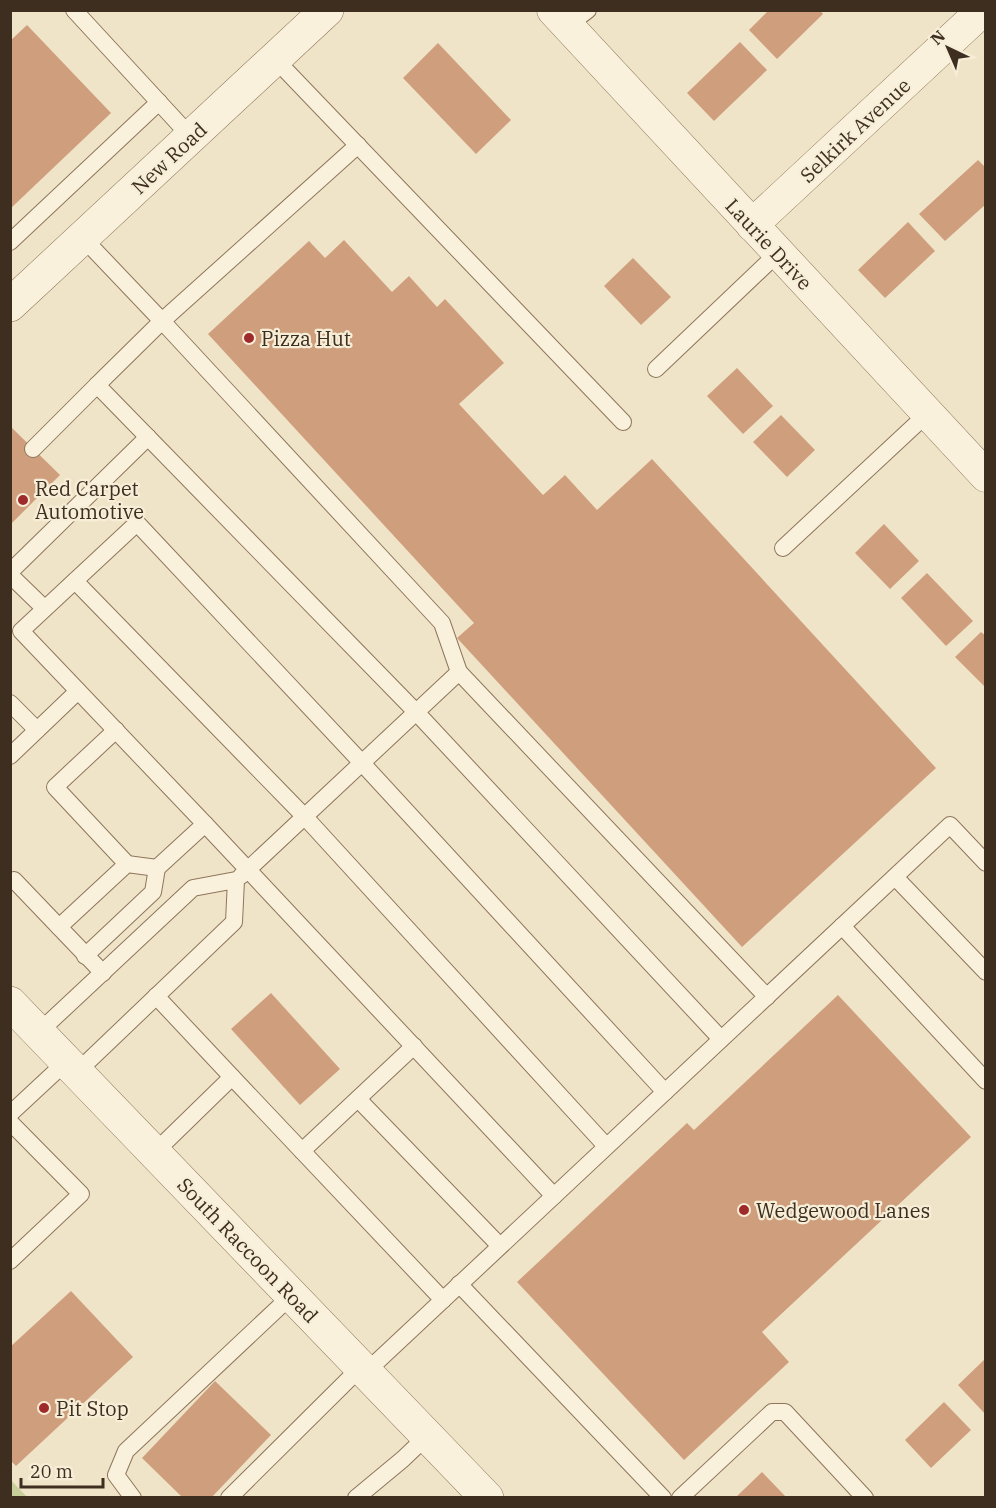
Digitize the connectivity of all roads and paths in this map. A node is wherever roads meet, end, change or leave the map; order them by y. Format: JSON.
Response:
{"nodes":[{"id":1,"x":74,"y":10,"type":"edge"},
{"id":2,"x":983,"y":10,"type":"edge"},
{"id":3,"x":319,"y":13,"type":"edge"},
{"id":4,"x":570,"y":16,"type":"edge"},
{"id":5,"x":275,"y":59,"type":"junction"},
{"id":6,"x":159,"y":102,"type":"junction"},
{"id":7,"x":191,"y":137,"type":"junction"},
{"id":8,"x":358,"y":145,"type":"junction"},
{"id":9,"x":752,"y":225,"type":"junction"},
{"id":10,"x":83,"y":238,"type":"junction"},
{"id":11,"x":10,"y":242,"type":"edge"},
{"id":12,"x":778,"y":254,"type":"junction"},
{"id":13,"x":10,"y":305,"type":"edge"},
{"id":14,"x":162,"y":321,"type":"junction"},
{"id":15,"x":656,"y":369,"type":"dead end"},
{"id":16,"x":97,"y":385,"type":"junction"},
{"id":17,"x":927,"y":414,"type":"junction"},
{"id":18,"x":623,"y":422,"type":"dead end"},
{"id":19,"x":148,"y":436,"type":"junction"},
{"id":20,"x":33,"y":449,"type":"dead end"},
{"id":21,"x":986,"y":476,"type":"edge"},
{"id":22,"x":783,"y":548,"type":"dead end"},
{"id":23,"x":10,"y":573,"type":"edge"},
{"id":24,"x":75,"y":581,"type":"junction"},
{"id":25,"x":44,"y":608,"type":"junction"},
{"id":26,"x":459,"y":672,"type":"junction"},
{"id":27,"x":78,"y":691,"type":"junction"},
{"id":28,"x":10,"y":703,"type":"edge"},
{"id":29,"x":417,"y":713,"type":"junction"},
{"id":30,"x":37,"y":730,"type":"junction"},
{"id":31,"x":117,"y":730,"type":"junction"},
{"id":32,"x":10,"y":756,"type":"edge"},
{"id":33,"x":362,"y":763,"type":"junction"},
{"id":34,"x":305,"y":817,"type":"junction"},
{"id":35,"x":205,"y":824,"type":"junction"},
{"id":36,"x":986,"y":863,"type":"edge"},
{"id":37,"x":127,"y":864,"type":"junction"},
{"id":38,"x":157,"y":868,"type":"junction"},
{"id":39,"x":243,"y":875,"type":"junction"},
{"id":40,"x":895,"y":877,"type":"junction"},
{"id":41,"x":14,"y":880,"type":"dead end"},
{"id":42,"x":842,"y":926,"type":"junction"},
{"id":43,"x":58,"y":927,"type":"junction"},
{"id":44,"x":85,"y":956,"type":"junction"},
{"id":45,"x":986,"y":972,"type":"edge"},
{"id":46,"x":103,"y":973,"type":"junction"},
{"id":47,"x":156,"y":996,"type":"junction"},
{"id":48,"x":767,"y":997,"type":"junction"},
{"id":49,"x":10,"y":1003,"type":"edge"},
{"id":50,"x":39,"y":1032,"type":"junction"},
{"id":51,"x":721,"y":1039,"type":"junction"},
{"id":52,"x":414,"y":1046,"type":"junction"},
{"id":53,"x":72,"y":1066,"type":"junction"},
{"id":54,"x":232,"y":1077,"type":"junction"},
{"id":55,"x":986,"y":1081,"type":"edge"},
{"id":56,"x":665,"y":1092,"type":"junction"},
{"id":57,"x":358,"y":1099,"type":"junction"},
{"id":58,"x":10,"y":1114,"type":"edge"},
{"id":59,"x":10,"y":1122,"type":"edge"},
{"id":60,"x":606,"y":1146,"type":"junction"},
{"id":61,"x":302,"y":1151,"type":"junction"},
{"id":62,"x":154,"y":1153,"type":"junction"},
{"id":63,"x":554,"y":1196,"type":"junction"},
{"id":64,"x":500,"y":1246,"type":"junction"},
{"id":65,"x":10,"y":1261,"type":"edge"},
{"id":66,"x":459,"y":1284,"type":"junction"},
{"id":67,"x":292,"y":1295,"type":"junction"},
{"id":68,"x":443,"y":1299,"type":"junction"},
{"id":69,"x":364,"y":1370,"type":"junction"},
{"id":70,"x":427,"y":1436,"type":"junction"},
{"id":71,"x":133,"y":1497,"type":"edge"},
{"id":72,"x":229,"y":1497,"type":"edge"},
{"id":73,"x":356,"y":1497,"type":"edge"},
{"id":74,"x":487,"y":1497,"type":"edge"},
{"id":75,"x":663,"y":1497,"type":"edge"},
{"id":76,"x":680,"y":1497,"type":"edge"},
{"id":77,"x":865,"y":1497,"type":"edge"}],
"edges":[{"from":1,"to":6,"type":"lane"},
{"from":2,"to":9,"type":"street","name":"Selkirk Avenue"},
{"from":3,"to":5,"type":"street","name":"New Road"},
{"from":4,"to":9,"type":"street","name":"Laurie Drive"},
{"from":5,"to":7,"type":"street","name":"New Road"},
{"from":5,"to":8,"type":"lane"},
{"from":6,"to":7,"type":"lane"},
{"from":6,"to":11,"type":"lane"},
{"from":7,"to":10,"type":"street","name":"New Road"},
{"from":8,"to":14,"type":"lane"},
{"from":8,"to":18,"type":"lane"},
{"from":9,"to":12,"type":"street","name":"Laurie Drive"},
{"from":10,"to":13,"type":"street","name":"New Road"},
{"from":10,"to":14,"type":"lane"},
{"from":12,"to":15,"type":"lane"},
{"from":12,"to":17,"type":"street","name":"Laurie Drive"},
{"from":14,"to":16,"type":"lane"},
{"from":14,"to":26,"type":"lane"},
{"from":16,"to":19,"type":"lane"},
{"from":16,"to":20,"type":"lane"},
{"from":17,"to":21,"type":"street","name":"Laurie Drive"},
{"from":17,"to":22,"type":"lane"},
{"from":19,"to":23,"type":"lane"},
{"from":19,"to":29,"type":"lane"},
{"from":23,"to":25,"type":"lane"},
{"from":24,"to":25,"type":"lane"},
{"from":24,"to":33,"type":"lane"},
{"from":24,"to":34,"type":"lane"},
{"from":25,"to":27,"type":"lane"},
{"from":26,"to":29,"type":"lane"},
{"from":26,"to":48,"type":"lane"},
{"from":27,"to":30,"type":"lane"},
{"from":27,"to":31,"type":"lane"},
{"from":28,"to":30,"type":"lane"},
{"from":29,"to":33,"type":"lane"},
{"from":29,"to":51,"type":"lane"},
{"from":30,"to":32,"type":"lane"},
{"from":31,"to":35,"type":"lane"},
{"from":31,"to":37,"type":"lane"},
{"from":33,"to":34,"type":"lane"},
{"from":33,"to":56,"type":"lane"},
{"from":34,"to":39,"type":"lane"},
{"from":34,"to":60,"type":"lane"},
{"from":35,"to":38,"type":"lane"},
{"from":35,"to":39,"type":"lane"},
{"from":36,"to":40,"type":"lane"},
{"from":37,"to":38,"type":"lane"},
{"from":37,"to":43,"type":"lane"},
{"from":38,"to":44,"type":"lane"},
{"from":39,"to":46,"type":"lane"},
{"from":39,"to":47,"type":"lane"},
{"from":39,"to":52,"type":"lane"},
{"from":40,"to":42,"type":"lane"},
{"from":40,"to":45,"type":"lane"},
{"from":41,"to":43,"type":"lane"},
{"from":42,"to":48,"type":"lane"},
{"from":42,"to":55,"type":"lane"},
{"from":43,"to":44,"type":"lane"},
{"from":44,"to":46,"type":"lane"},
{"from":46,"to":50,"type":"lane"},
{"from":47,"to":53,"type":"lane"},
{"from":47,"to":54,"type":"lane"},
{"from":48,"to":51,"type":"lane"},
{"from":49,"to":50,"type":"street","name":"South Raccoon Road"},
{"from":50,"to":53,"type":"street","name":"South Raccoon Road"},
{"from":51,"to":56,"type":"lane"},
{"from":52,"to":57,"type":"lane"},
{"from":52,"to":63,"type":"lane"},
{"from":53,"to":58,"type":"lane"},
{"from":53,"to":62,"type":"street","name":"South Raccoon Road"},
{"from":54,"to":61,"type":"lane"},
{"from":54,"to":62,"type":"lane"},
{"from":56,"to":60,"type":"lane"},
{"from":57,"to":61,"type":"lane"},
{"from":57,"to":64,"type":"lane"},
{"from":59,"to":65,"type":"lane"},
{"from":60,"to":63,"type":"lane"},
{"from":61,"to":68,"type":"lane"},
{"from":62,"to":67,"type":"street","name":"South Raccoon Road"},
{"from":63,"to":64,"type":"lane"},
{"from":64,"to":66,"type":"lane"},
{"from":66,"to":68,"type":"lane"},
{"from":66,"to":75,"type":"lane"},
{"from":67,"to":69,"type":"street","name":"South Raccoon Road"},
{"from":67,"to":71,"type":"lane"},
{"from":68,"to":69,"type":"lane"},
{"from":69,"to":70,"type":"street","name":"South Raccoon Road"},
{"from":69,"to":72,"type":"lane"},
{"from":70,"to":73,"type":"lane"},
{"from":70,"to":74,"type":"street","name":"South Raccoon Road"},
{"from":76,"to":77,"type":"lane"}]}
